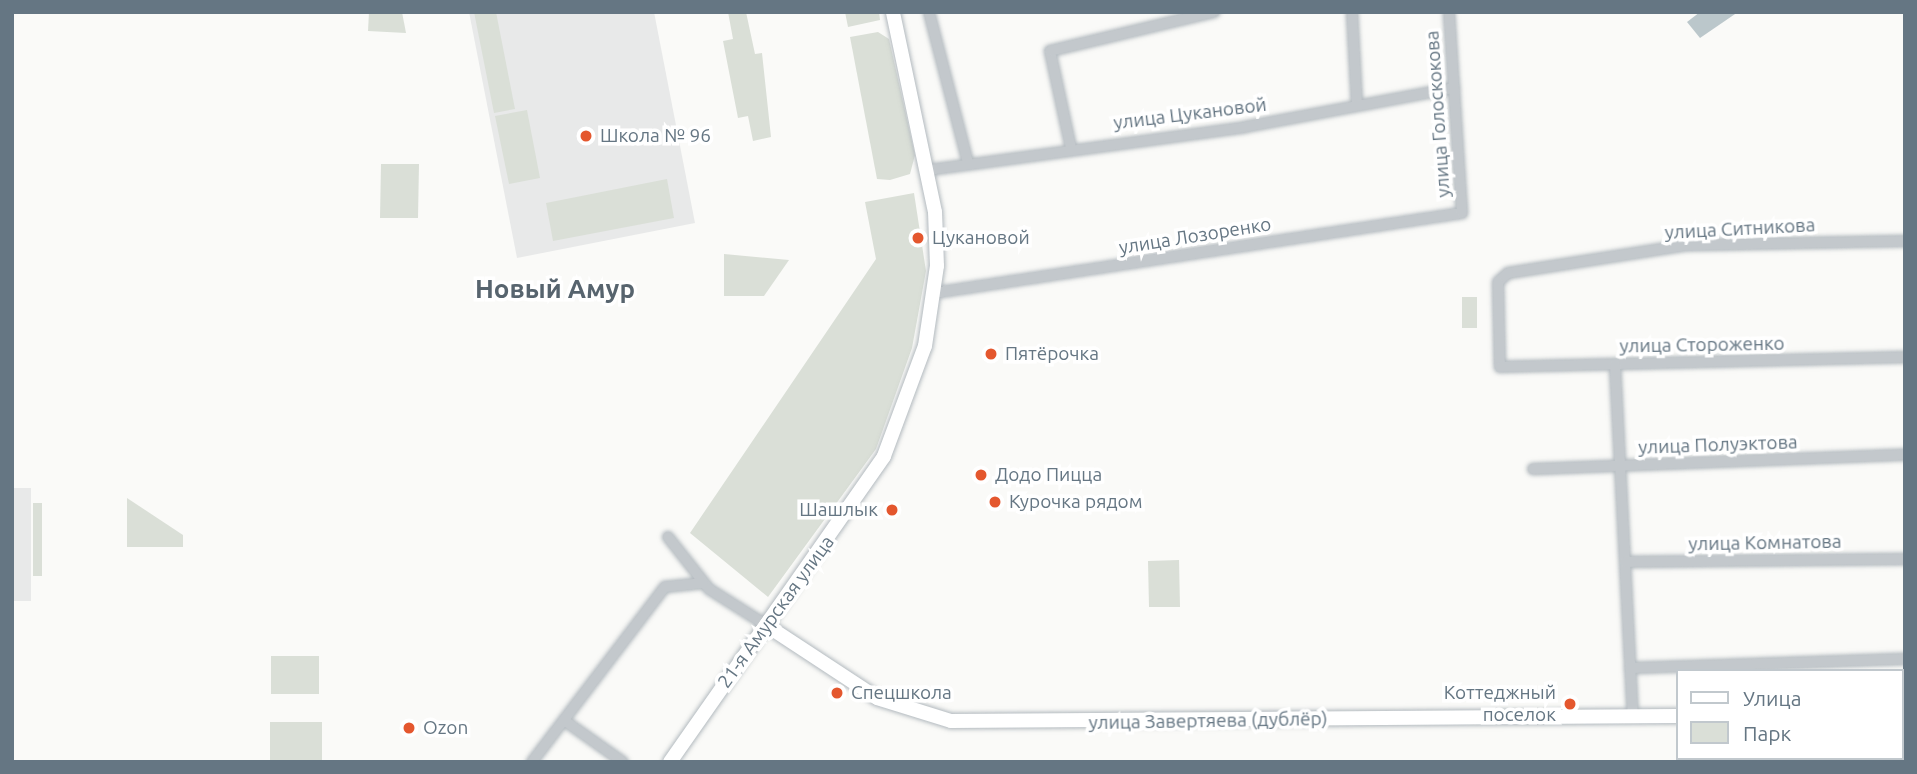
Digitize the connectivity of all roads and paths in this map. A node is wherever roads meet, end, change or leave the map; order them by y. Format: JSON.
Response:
{"nodes":[{"id":1,"x":893,"y":12,"type":"edge"},
{"id":2,"x":929,"y":12,"type":"edge"},
{"id":3,"x":1214,"y":12,"type":"edge"},
{"id":4,"x":1352,"y":12,"type":"edge"},
{"id":5,"x":1449,"y":12,"type":"edge"},
{"id":6,"x":1454,"y":88,"type":"junction"},
{"id":7,"x":1357,"y":103,"type":"junction"},
{"id":8,"x":1072,"y":148,"type":"junction"},
{"id":9,"x":968,"y":163,"type":"junction"},
{"id":10,"x":929,"y":170,"type":"junction"},
{"id":11,"x":1462,"y":213,"type":"joint"},
{"id":12,"x":1905,"y":241,"type":"edge"},
{"id":13,"x":934,"y":293,"type":"junction"},
{"id":14,"x":1905,"y":357,"type":"edge"},
{"id":15,"x":1615,"y":365,"type":"junction"},
{"id":16,"x":1500,"y":367,"type":"joint"},
{"id":17,"x":1905,"y":456,"type":"edge"},
{"id":18,"x":1620,"y":466,"type":"junction"},
{"id":19,"x":1533,"y":469,"type":"dead end"},
{"id":20,"x":668,"y":537,"type":"dead end"},
{"id":21,"x":1905,"y":559,"type":"edge"},
{"id":22,"x":1625,"y":562,"type":"junction"},
{"id":23,"x":703,"y":583,"type":"junction"},
{"id":24,"x":766,"y":625,"type":"junction"},
{"id":25,"x":1905,"y":659,"type":"edge"},
{"id":26,"x":1630,"y":668,"type":"junction"},
{"id":27,"x":1675,"y":716,"type":"edge"},
{"id":28,"x":1633,"y":717,"type":"junction"},
{"id":29,"x":565,"y":721,"type":"junction"},
{"id":30,"x":532,"y":762,"type":"edge"},
{"id":31,"x":623,"y":762,"type":"edge"},
{"id":32,"x":670,"y":762,"type":"edge"}],
"edges":[{"from":1,"to":10,"type":"street","name":"21-я Амурская улица"},
{"from":2,"to":9,"type":"street"},
{"from":3,"to":8,"type":"street"},
{"from":4,"to":7,"type":"street"},
{"from":5,"to":6,"type":"street","name":"улица Голоскокова"},
{"from":6,"to":7,"type":"street","name":"улица Цукановой"},
{"from":6,"to":11,"type":"street","name":"улица Голоскокова"},
{"from":7,"to":8,"type":"street","name":"улица Цукановой"},
{"from":8,"to":9,"type":"street","name":"улица Цукановой"},
{"from":9,"to":10,"type":"street","name":"улица Цукановой"},
{"from":10,"to":13,"type":"street","name":"21-я Амурская улица"},
{"from":11,"to":13,"type":"street","name":"улица Лозоренко"},
{"from":12,"to":16,"type":"street","name":"улица Ситникова"},
{"from":13,"to":24,"type":"street","name":"21-я Амурская улица"},
{"from":14,"to":15,"type":"street","name":"улица Стороженко"},
{"from":15,"to":16,"type":"street","name":"улица Стороженко"},
{"from":15,"to":18,"type":"street"},
{"from":17,"to":18,"type":"street","name":"улица Полуэктова"},
{"from":18,"to":19,"type":"street","name":"улица Полуэктова"},
{"from":18,"to":22,"type":"street"},
{"from":20,"to":23,"type":"street"},
{"from":21,"to":22,"type":"street","name":"улица Комнатова"},
{"from":22,"to":26,"type":"street"},
{"from":23,"to":24,"type":"street"},
{"from":23,"to":29,"type":"street"},
{"from":24,"to":28,"type":"street","name":"улица Завертяева (дублёр)"},
{"from":24,"to":32,"type":"street","name":"21-я Амурская улица"},
{"from":25,"to":26,"type":"street"},
{"from":26,"to":28,"type":"street"},
{"from":27,"to":28,"type":"street","name":"улица Завертяева (дублёр)"},
{"from":29,"to":30,"type":"street"},
{"from":29,"to":31,"type":"street"}]}
